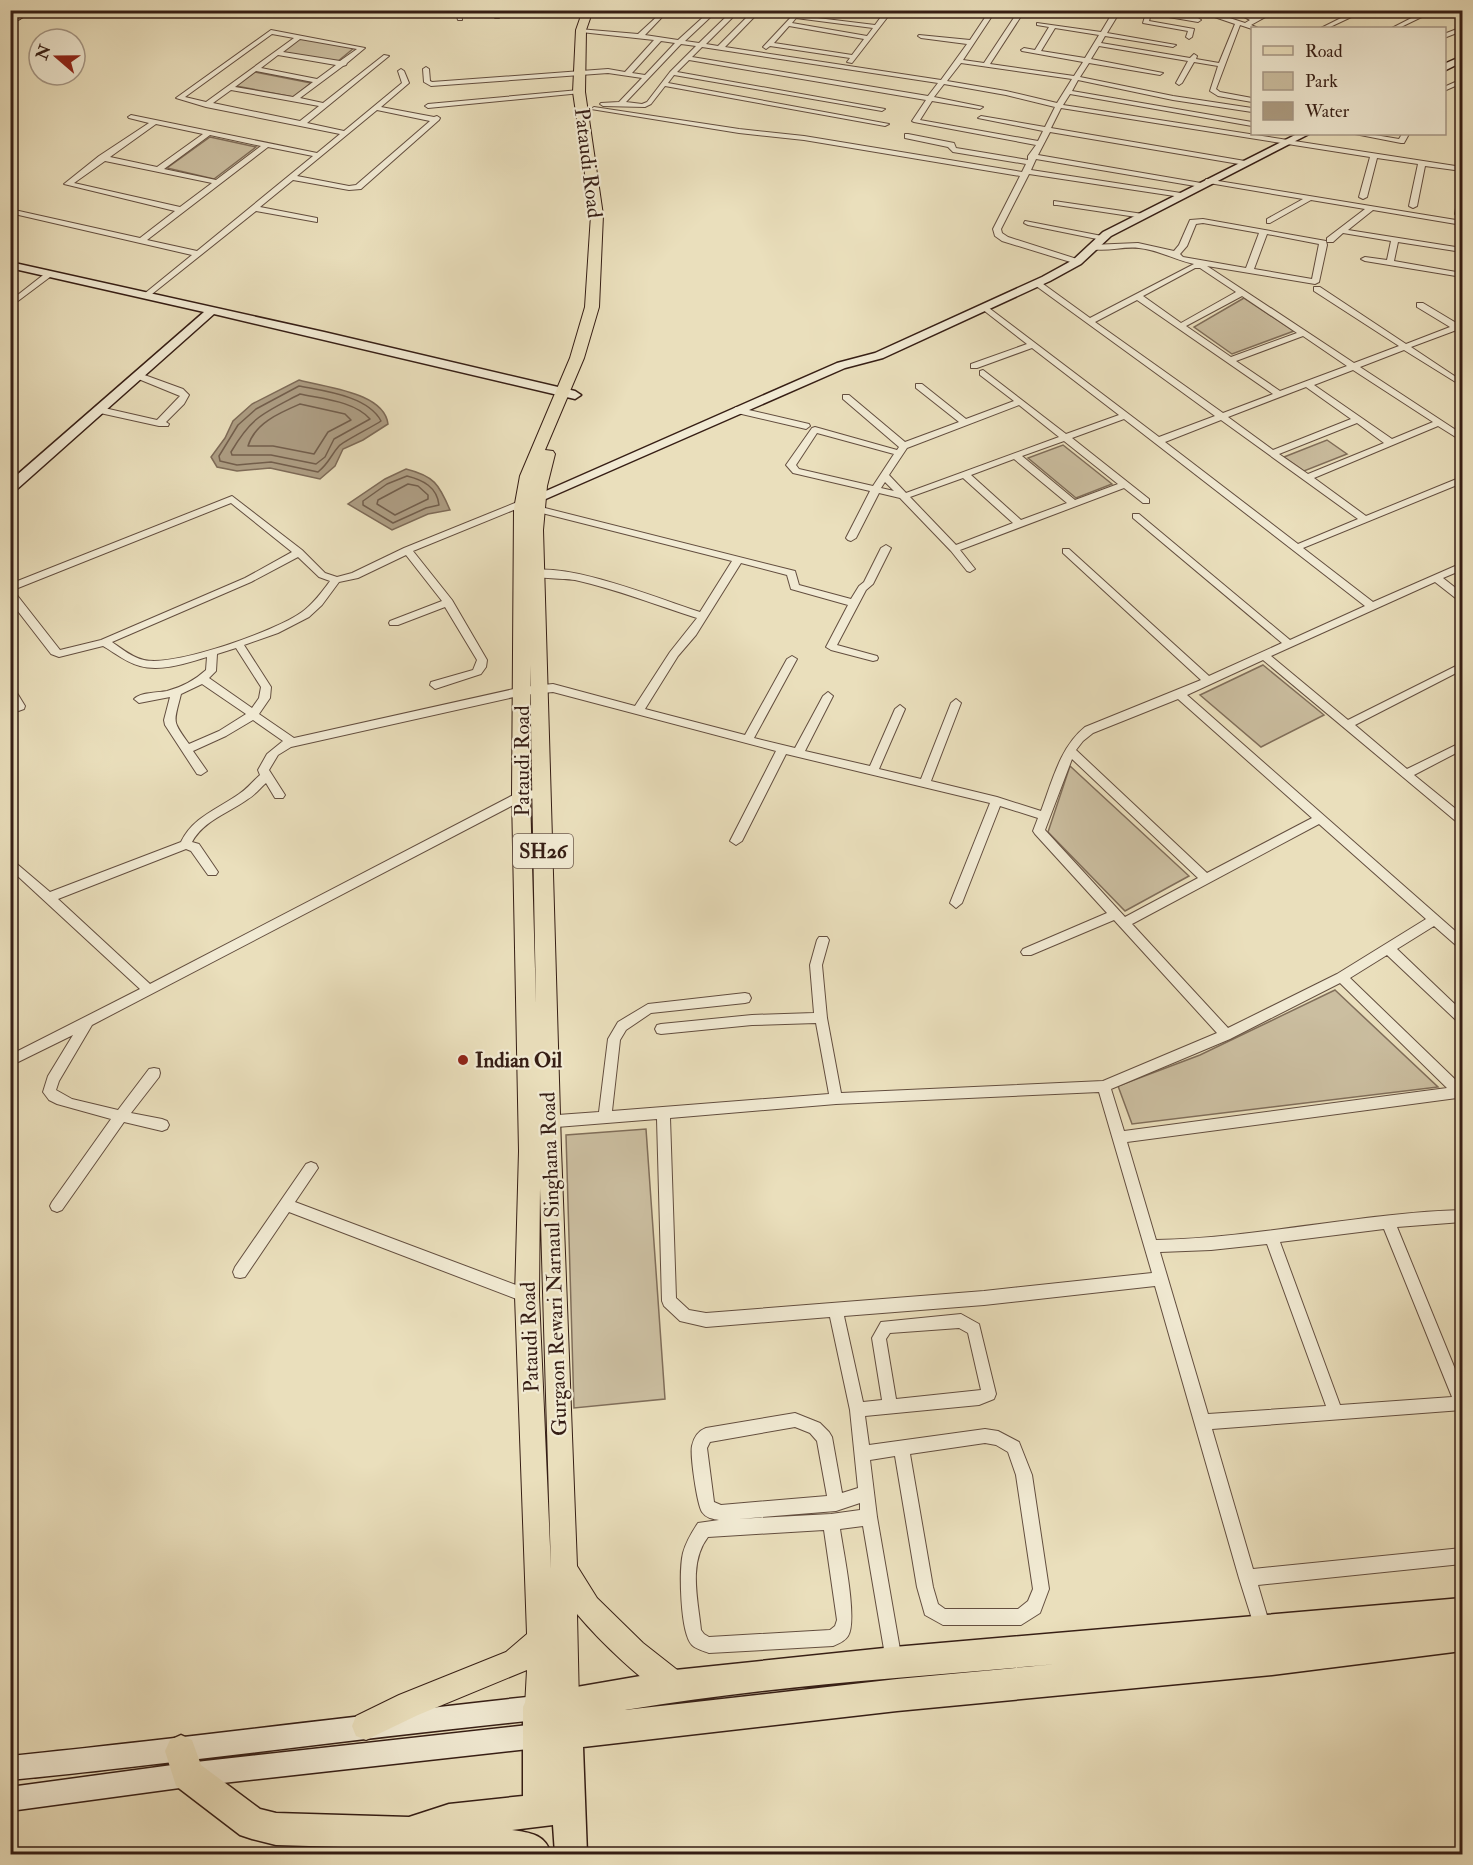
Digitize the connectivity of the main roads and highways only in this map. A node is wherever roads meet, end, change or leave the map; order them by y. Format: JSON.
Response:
{"nodes":[{"id":1,"x":20,"y":10,"type":"edge"},
{"id":2,"x":30,"y":10,"type":"edge"},
{"id":3,"x":588,"y":10,"type":"edge"},
{"id":4,"x":597,"y":10,"type":"edge"},
{"id":5,"x":10,"y":16,"type":"edge"},
{"id":6,"x":10,"y":22,"type":"edge"},
{"id":7,"x":586,"y":30,"type":"junction"},
{"id":8,"x":530,"y":690,"type":"junction"},
{"id":9,"x":564,"y":1569,"type":"junction"},
{"id":10,"x":1462,"y":1613,"type":"edge"},
{"id":11,"x":1462,"y":1636,"type":"edge"},
{"id":12,"x":541,"y":1640,"type":"junction"},
{"id":13,"x":1268,"y":1646,"type":"junction"},
{"id":14,"x":675,"y":1686,"type":"junction"},
{"id":15,"x":552,"y":1720,"type":"junction"},
{"id":16,"x":366,"y":1726,"type":"road end"},
{"id":17,"x":184,"y":1763,"type":"road end"},
{"id":18,"x":555,"y":1808,"type":"junction"},
{"id":19,"x":409,"y":1833,"type":"junction"},
{"id":20,"x":535,"y":1854,"type":"edge"},
{"id":21,"x":571,"y":1854,"type":"edge"}],
"edges":[{"from":1,"to":5,"type":"main road"},
{"from":2,"to":6,"type":"main road"},
{"from":3,"to":7,"type":"main road","number":"SH26"},
{"from":4,"to":7,"type":"main road","name":"Gurgaon Rewari Narnaul Singhana Road","number":"SH26"},
{"from":7,"to":8,"type":"main road","name":"Gurgaon Rewari Narnaul Singhana Road","number":"SH26"},
{"from":8,"to":9,"type":"main road","name":"Gurgaon Rewari Narnaul Singhana Road","number":"SH26"},
{"from":8,"to":12,"type":"main road","name":"Pataudi Road","number":"SH26"},
{"from":9,"to":14,"type":"main road"},
{"from":9,"to":15,"type":"main road","name":"Gurgaon Rewari Narnaul Singhana Road","number":"SH26"},
{"from":10,"to":13,"type":"highway"},
{"from":11,"to":13,"type":"highway"},
{"from":12,"to":15,"type":"main road","name":"Pataudi Road","number":"SH26"},
{"from":12,"to":16,"type":"main road"},
{"from":13,"to":14,"type":"highway"},
{"from":13,"to":15,"type":"highway"},
{"from":14,"to":15,"type":"highway"},
{"from":15,"to":18,"type":"highway","name":"Gurgaon Rewari Narnaul Singhana Road"},
{"from":17,"to":19,"type":"highway"},
{"from":18,"to":19,"type":"highway"},
{"from":18,"to":21,"type":"highway","name":"Gurgaon Rewari Narnaul Singhana Road"},
{"from":19,"to":20,"type":"highway"}]}
